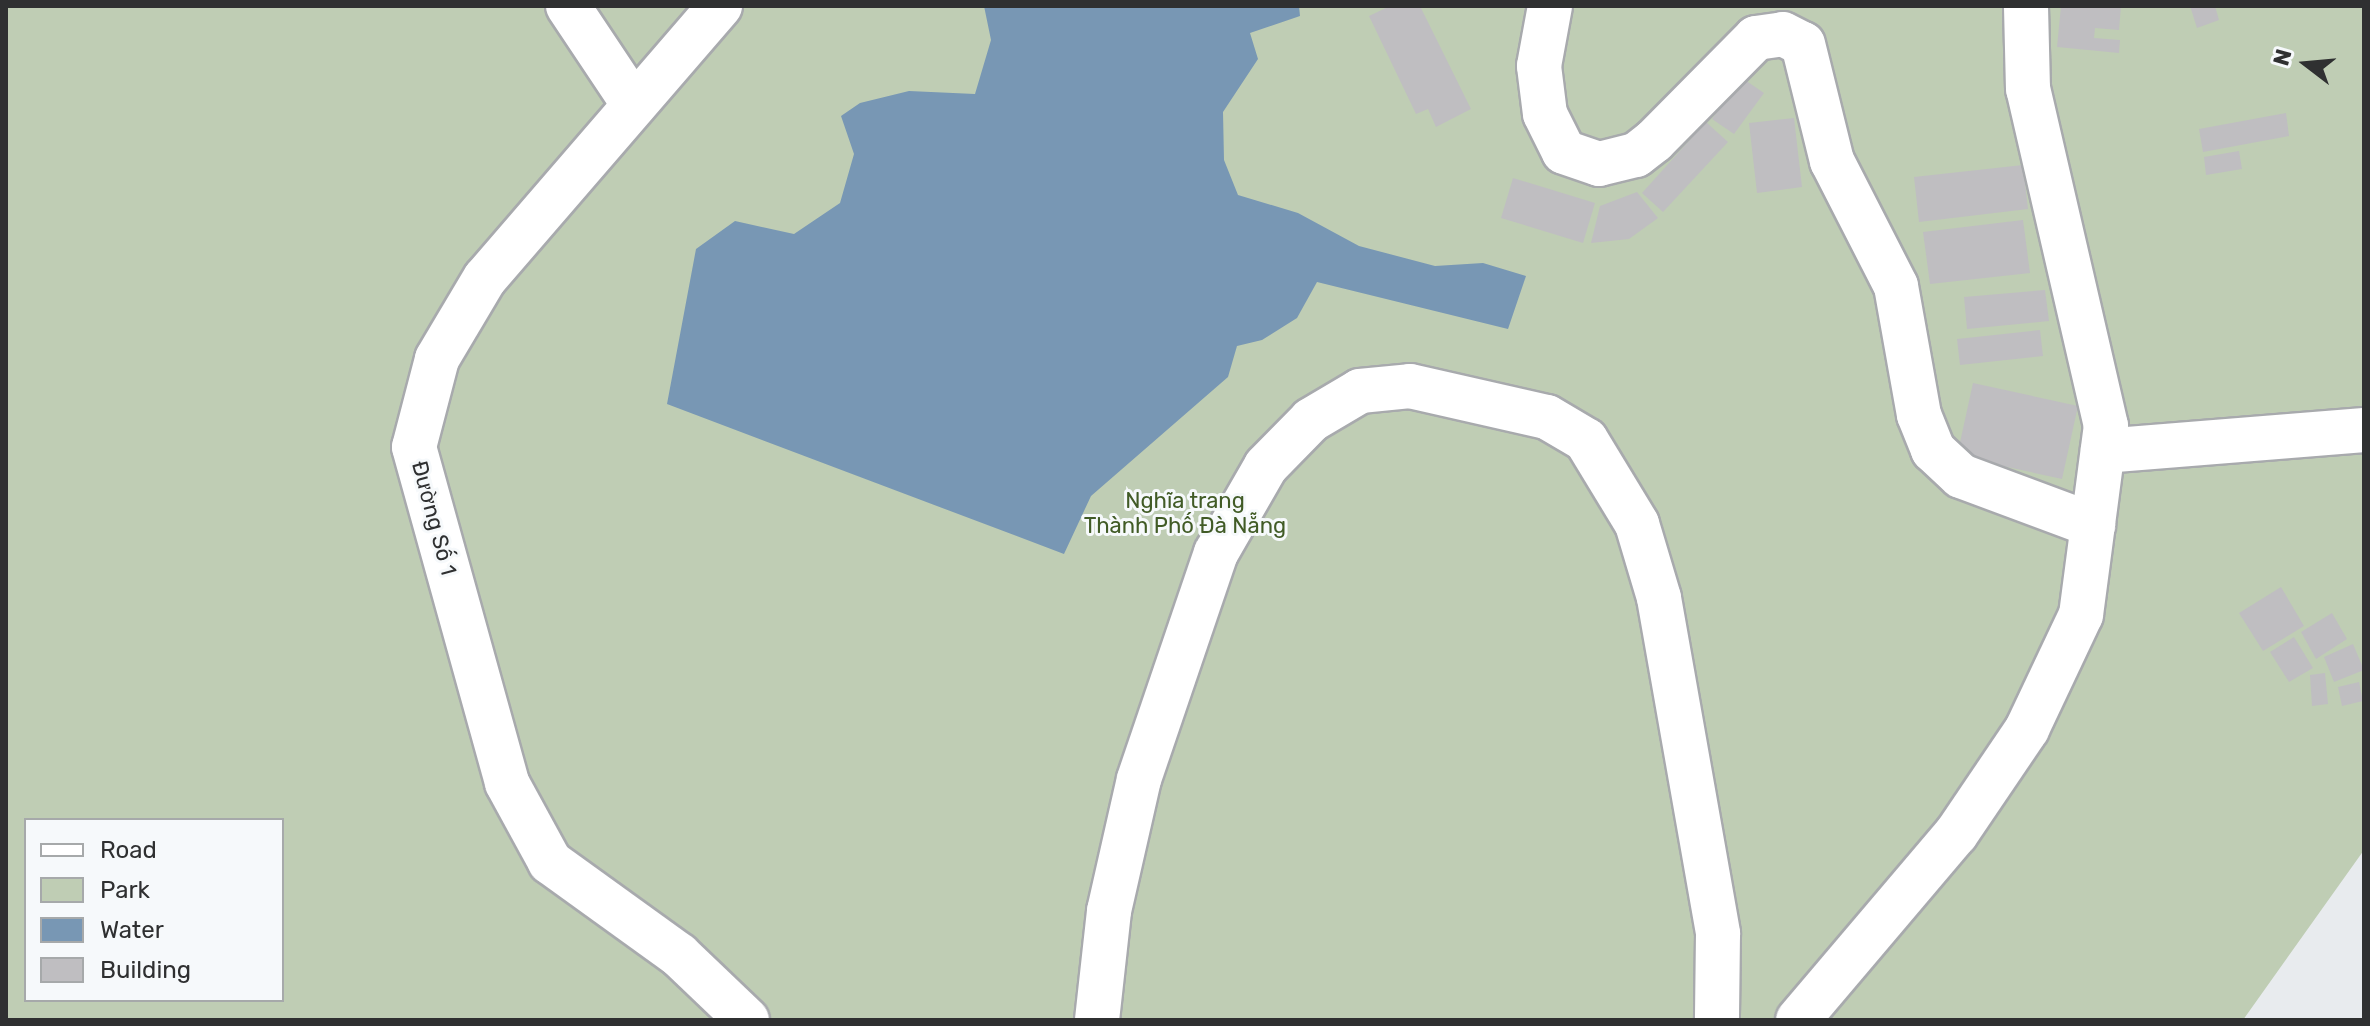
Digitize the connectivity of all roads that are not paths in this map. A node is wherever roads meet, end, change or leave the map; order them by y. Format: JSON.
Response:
{"nodes":[{"id":1,"x":568,"y":6,"type":"edge"},
{"id":2,"x":720,"y":6,"type":"edge"},
{"id":3,"x":1550,"y":6,"type":"edge"},
{"id":4,"x":2026,"y":6,"type":"edge"},
{"id":5,"x":634,"y":105,"type":"junction"},
{"id":6,"x":2364,"y":430,"type":"edge"},
{"id":7,"x":2103,"y":451,"type":"junction"},
{"id":8,"x":2093,"y":525,"type":"junction"},
{"id":9,"x":747,"y":1020,"type":"edge"},
{"id":10,"x":1097,"y":1020,"type":"edge"},
{"id":11,"x":1717,"y":1020,"type":"edge"},
{"id":12,"x":1798,"y":1020,"type":"edge"}],
"edges":[{"from":1,"to":5,"type":"street"},
{"from":2,"to":5,"type":"street","name":"Đường Số 1"},
{"from":3,"to":8,"type":"street"},
{"from":4,"to":7,"type":"street"},
{"from":5,"to":9,"type":"street","name":"Đường Số 1"},
{"from":6,"to":7,"type":"street"},
{"from":7,"to":8,"type":"street"},
{"from":8,"to":12,"type":"street"},
{"from":10,"to":11,"type":"street"}]}
